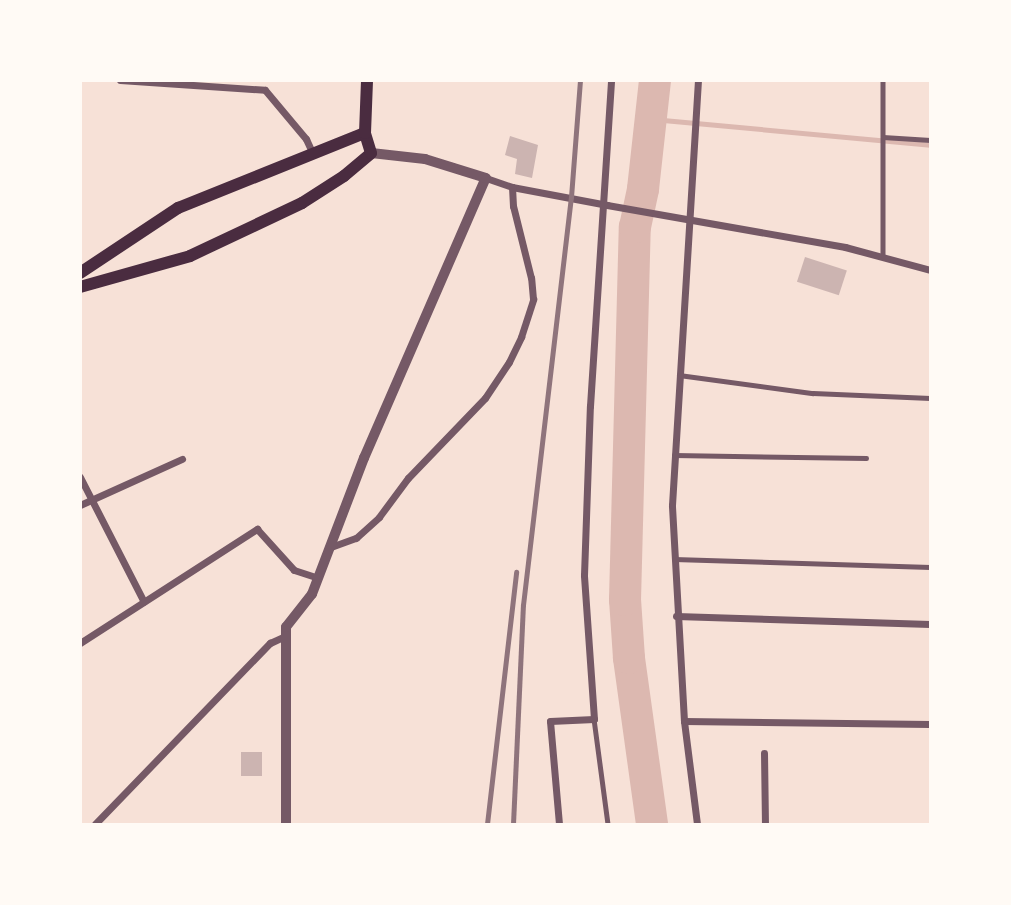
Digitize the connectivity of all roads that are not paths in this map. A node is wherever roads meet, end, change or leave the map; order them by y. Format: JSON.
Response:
{"nodes":[{"id":1,"x":120,"y":80,"type":"edge"},
{"id":2,"x":265,"y":80,"type":"edge"},
{"id":3,"x":366,"y":80,"type":"edge"},
{"id":4,"x":611,"y":80,"type":"edge"},
{"id":5,"x":698,"y":80,"type":"edge"},
{"id":6,"x":883,"y":80,"type":"edge"},
{"id":7,"x":265,"y":90,"type":"junction"},
{"id":8,"x":365,"y":133,"type":"junction"},
{"id":9,"x":883,"y":136,"type":"junction"},
{"id":10,"x":930,"y":141,"type":"edge"},
{"id":11,"x":371,"y":153,"type":"junction"},
{"id":12,"x":313,"y":154,"type":"junction"},
{"id":13,"x":486,"y":178,"type":"junction"},
{"id":14,"x":512,"y":187,"type":"junction"},
{"id":15,"x":604,"y":204,"type":"junction"},
{"id":16,"x":687,"y":219,"type":"junction"},
{"id":17,"x":883,"y":256,"type":"junction"},
{"id":18,"x":930,"y":270,"type":"edge"},
{"id":19,"x":80,"y":273,"type":"edge"},
{"id":20,"x":80,"y":287,"type":"edge"},
{"id":21,"x":678,"y":375,"type":"junction"},
{"id":22,"x":930,"y":398,"type":"edge"},
{"id":23,"x":674,"y":456,"type":"junction"},
{"id":24,"x":866,"y":458,"type":"dead end"},
{"id":25,"x":182,"y":459,"type":"dead end"},
{"id":26,"x":80,"y":477,"type":"edge"},
{"id":27,"x":92,"y":499,"type":"junction"},
{"id":28,"x":80,"y":505,"type":"edge"},
{"id":29,"x":328,"y":548,"type":"junction"},
{"id":30,"x":674,"y":559,"type":"junction"},
{"id":31,"x":930,"y":567,"type":"edge"},
{"id":32,"x":318,"y":578,"type":"junction"},
{"id":33,"x":144,"y":602,"type":"junction"},
{"id":34,"x":676,"y":617,"type":"junction"},
{"id":35,"x":930,"y":624,"type":"edge"},
{"id":36,"x":285,"y":636,"type":"junction"},
{"id":37,"x":80,"y":643,"type":"edge"},
{"id":38,"x":594,"y":719,"type":"junction"},
{"id":39,"x":684,"y":721,"type":"junction"},
{"id":40,"x":930,"y":724,"type":"edge"},
{"id":41,"x":764,"y":753,"type":"dead end"},
{"id":42,"x":94,"y":824,"type":"edge"},
{"id":43,"x":286,"y":824,"type":"edge"},
{"id":44,"x":559,"y":824,"type":"edge"},
{"id":45,"x":608,"y":824,"type":"edge"},
{"id":46,"x":697,"y":824,"type":"edge"},
{"id":47,"x":765,"y":824,"type":"edge"}],
"edges":[{"from":1,"to":7,"type":"street"},
{"from":2,"to":7,"type":"street"},
{"from":3,"to":8,"type":"main road"},
{"from":4,"to":15,"type":"street"},
{"from":5,"to":16,"type":"street"},
{"from":6,"to":9,"type":"lane"},
{"from":7,"to":12,"type":"street"},
{"from":8,"to":11,"type":"main road"},
{"from":8,"to":12,"type":"main road"},
{"from":9,"to":10,"type":"lane"},
{"from":9,"to":17,"type":"lane"},
{"from":11,"to":13,"type":"street"},
{"from":11,"to":20,"type":"main road"},
{"from":12,"to":19,"type":"main road"},
{"from":13,"to":14,"type":"street"},
{"from":13,"to":29,"type":"street"},
{"from":14,"to":15,"type":"street"},
{"from":14,"to":29,"type":"street"},
{"from":15,"to":16,"type":"street"},
{"from":15,"to":38,"type":"street"},
{"from":16,"to":17,"type":"street"},
{"from":16,"to":21,"type":"street"},
{"from":17,"to":18,"type":"street"},
{"from":21,"to":22,"type":"lane"},
{"from":21,"to":23,"type":"street"},
{"from":23,"to":24,"type":"lane"},
{"from":23,"to":30,"type":"street"},
{"from":25,"to":27,"type":"street"},
{"from":26,"to":27,"type":"street"},
{"from":27,"to":28,"type":"street"},
{"from":27,"to":33,"type":"street"},
{"from":29,"to":32,"type":"street"},
{"from":30,"to":31,"type":"lane"},
{"from":30,"to":34,"type":"street"},
{"from":32,"to":33,"type":"street"},
{"from":32,"to":36,"type":"street"},
{"from":33,"to":37,"type":"street"},
{"from":34,"to":35,"type":"street"},
{"from":34,"to":39,"type":"street"},
{"from":36,"to":42,"type":"street"},
{"from":36,"to":43,"type":"street"},
{"from":38,"to":44,"type":"street"},
{"from":38,"to":45,"type":"lane"},
{"from":39,"to":40,"type":"street"},
{"from":39,"to":46,"type":"street"},
{"from":41,"to":47,"type":"street"}]}
